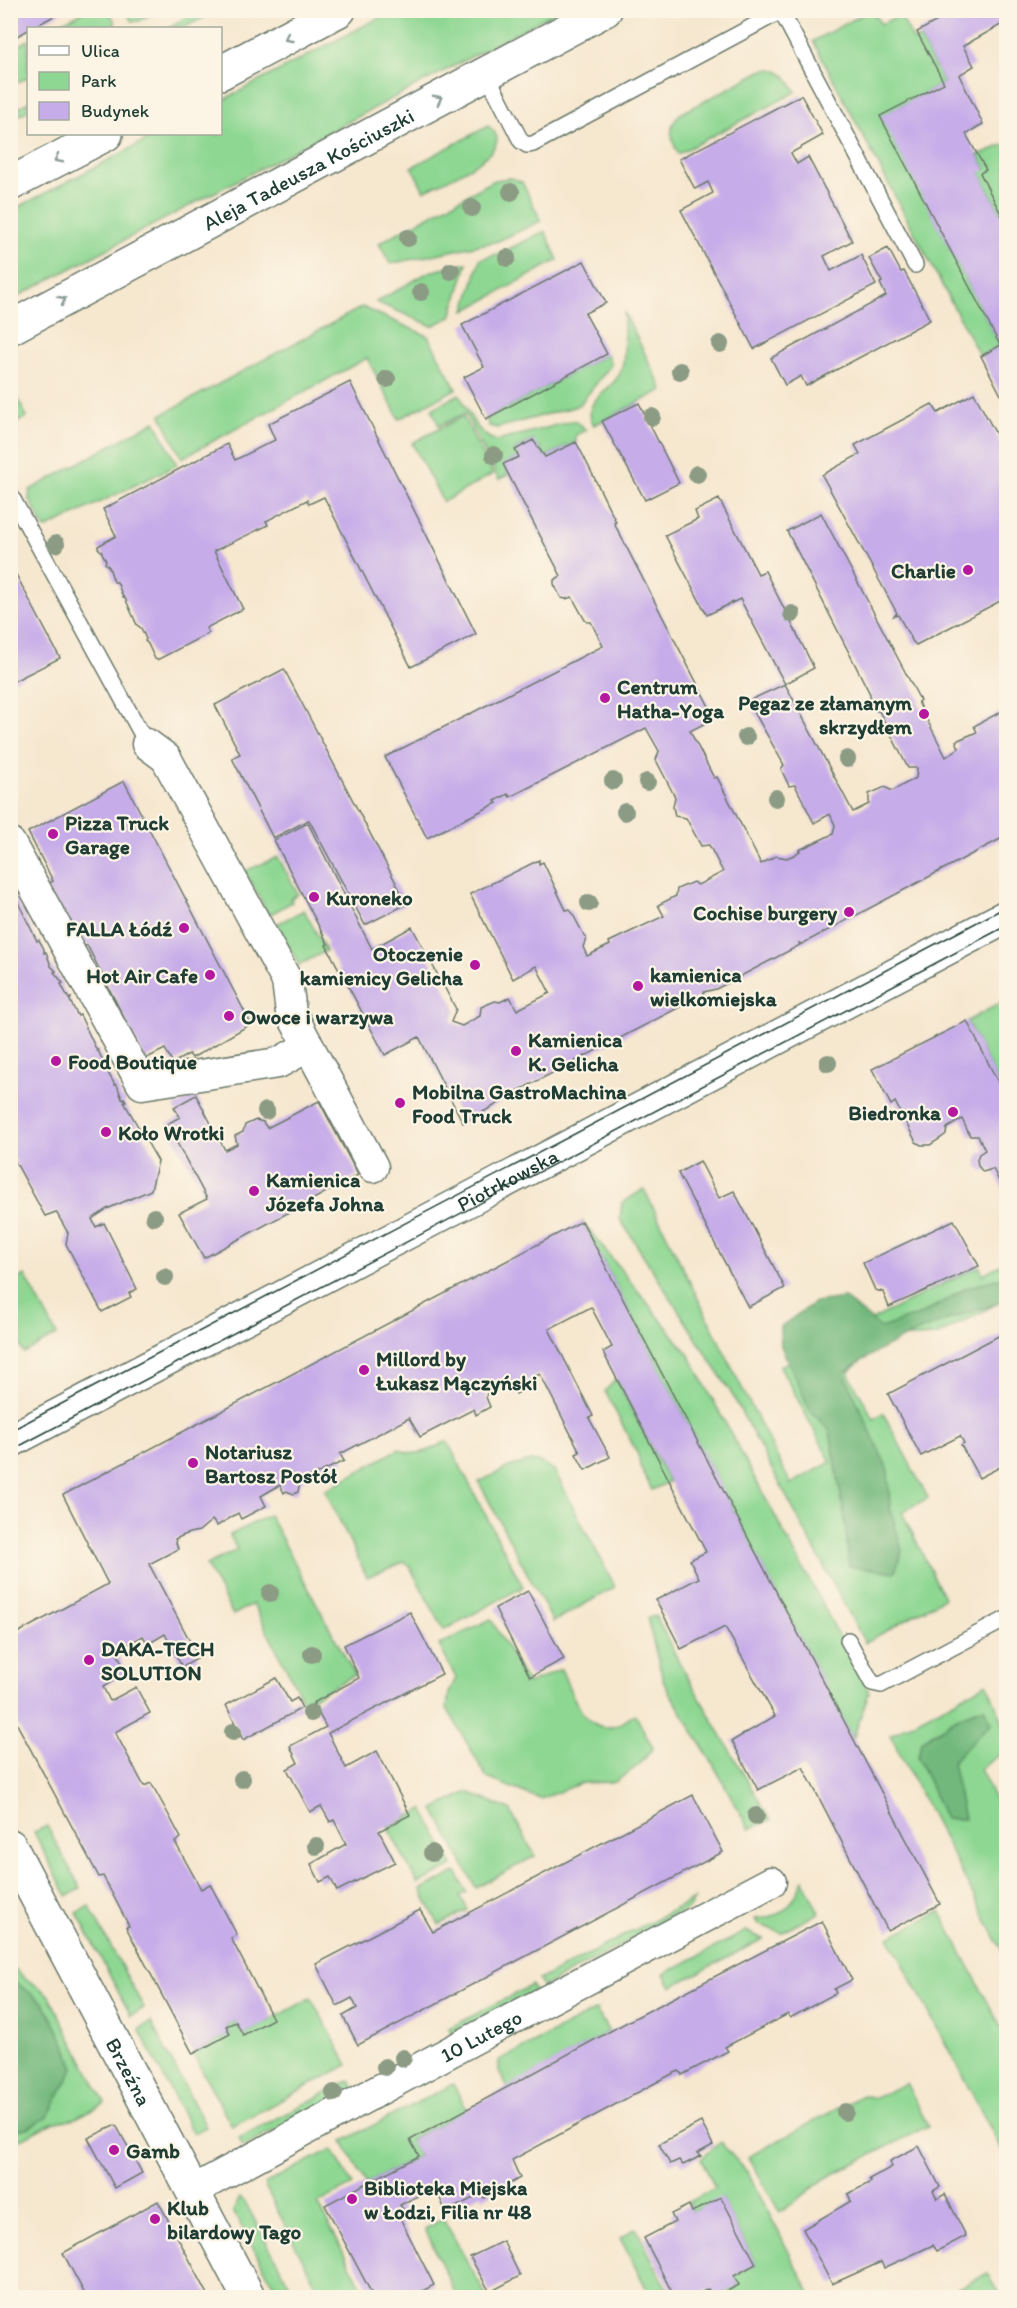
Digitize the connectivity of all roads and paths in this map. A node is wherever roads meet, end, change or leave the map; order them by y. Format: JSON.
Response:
{"nodes":[{"id":1,"x":339,"y":10,"type":"edge"},
{"id":2,"x":605,"y":10,"type":"edge"},
{"id":3,"x":782,"y":11,"type":"edge"},
{"id":4,"x":222,"y":72,"type":"edge"},
{"id":5,"x":486,"y":73,"type":"junction"},
{"id":6,"x":104,"y":135,"type":"edge"},
{"id":7,"x":10,"y":184,"type":"edge"},
{"id":8,"x":915,"y":265,"type":"dead end"},
{"id":9,"x":10,"y":328,"type":"edge"},
{"id":10,"x":10,"y":494,"type":"edge"},
{"id":11,"x":147,"y":744,"type":"joint"},
{"id":12,"x":10,"y":843,"type":"edge"},
{"id":13,"x":1006,"y":916,"type":"edge"},
{"id":14,"x":309,"y":1046,"type":"junction"},
{"id":15,"x":373,"y":1167,"type":"dead end"},
{"id":16,"x":10,"y":1442,"type":"edge"},
{"id":17,"x":1006,"y":1619,"type":"edge"},
{"id":18,"x":848,"y":1640,"type":"dead end"},
{"id":19,"x":10,"y":1846,"type":"edge"},
{"id":20,"x":771,"y":1881,"type":"dead end"},
{"id":21,"x":192,"y":2191,"type":"junction"},
{"id":22,"x":249,"y":2298,"type":"edge"}],
"edges":[{"from":1,"to":4,"type":"street","one_way":true},
{"from":2,"to":5,"type":"street","name":"Aleja Tadeusza Kościuszki"},
{"from":3,"to":5,"type":"lane"},
{"from":3,"to":8,"type":"lane"},
{"from":9,"to":5,"type":"street","name":"Aleja Tadeusza Kościuszki","one_way":true},
{"from":6,"to":7,"type":"street","one_way":true},
{"from":10,"to":11,"type":"lane"},
{"from":11,"to":14,"type":"street"},
{"from":12,"to":14,"type":"street"},
{"from":13,"to":16,"type":"street","name":"Piotrkowska"},
{"from":14,"to":15,"type":"street"},
{"from":17,"to":18,"type":"lane"},
{"from":19,"to":21,"type":"street","name":"Brzeźna"},
{"from":20,"to":21,"type":"street","name":"10 Lutego"},
{"from":21,"to":22,"type":"street","name":"Brzeźna"}]}
